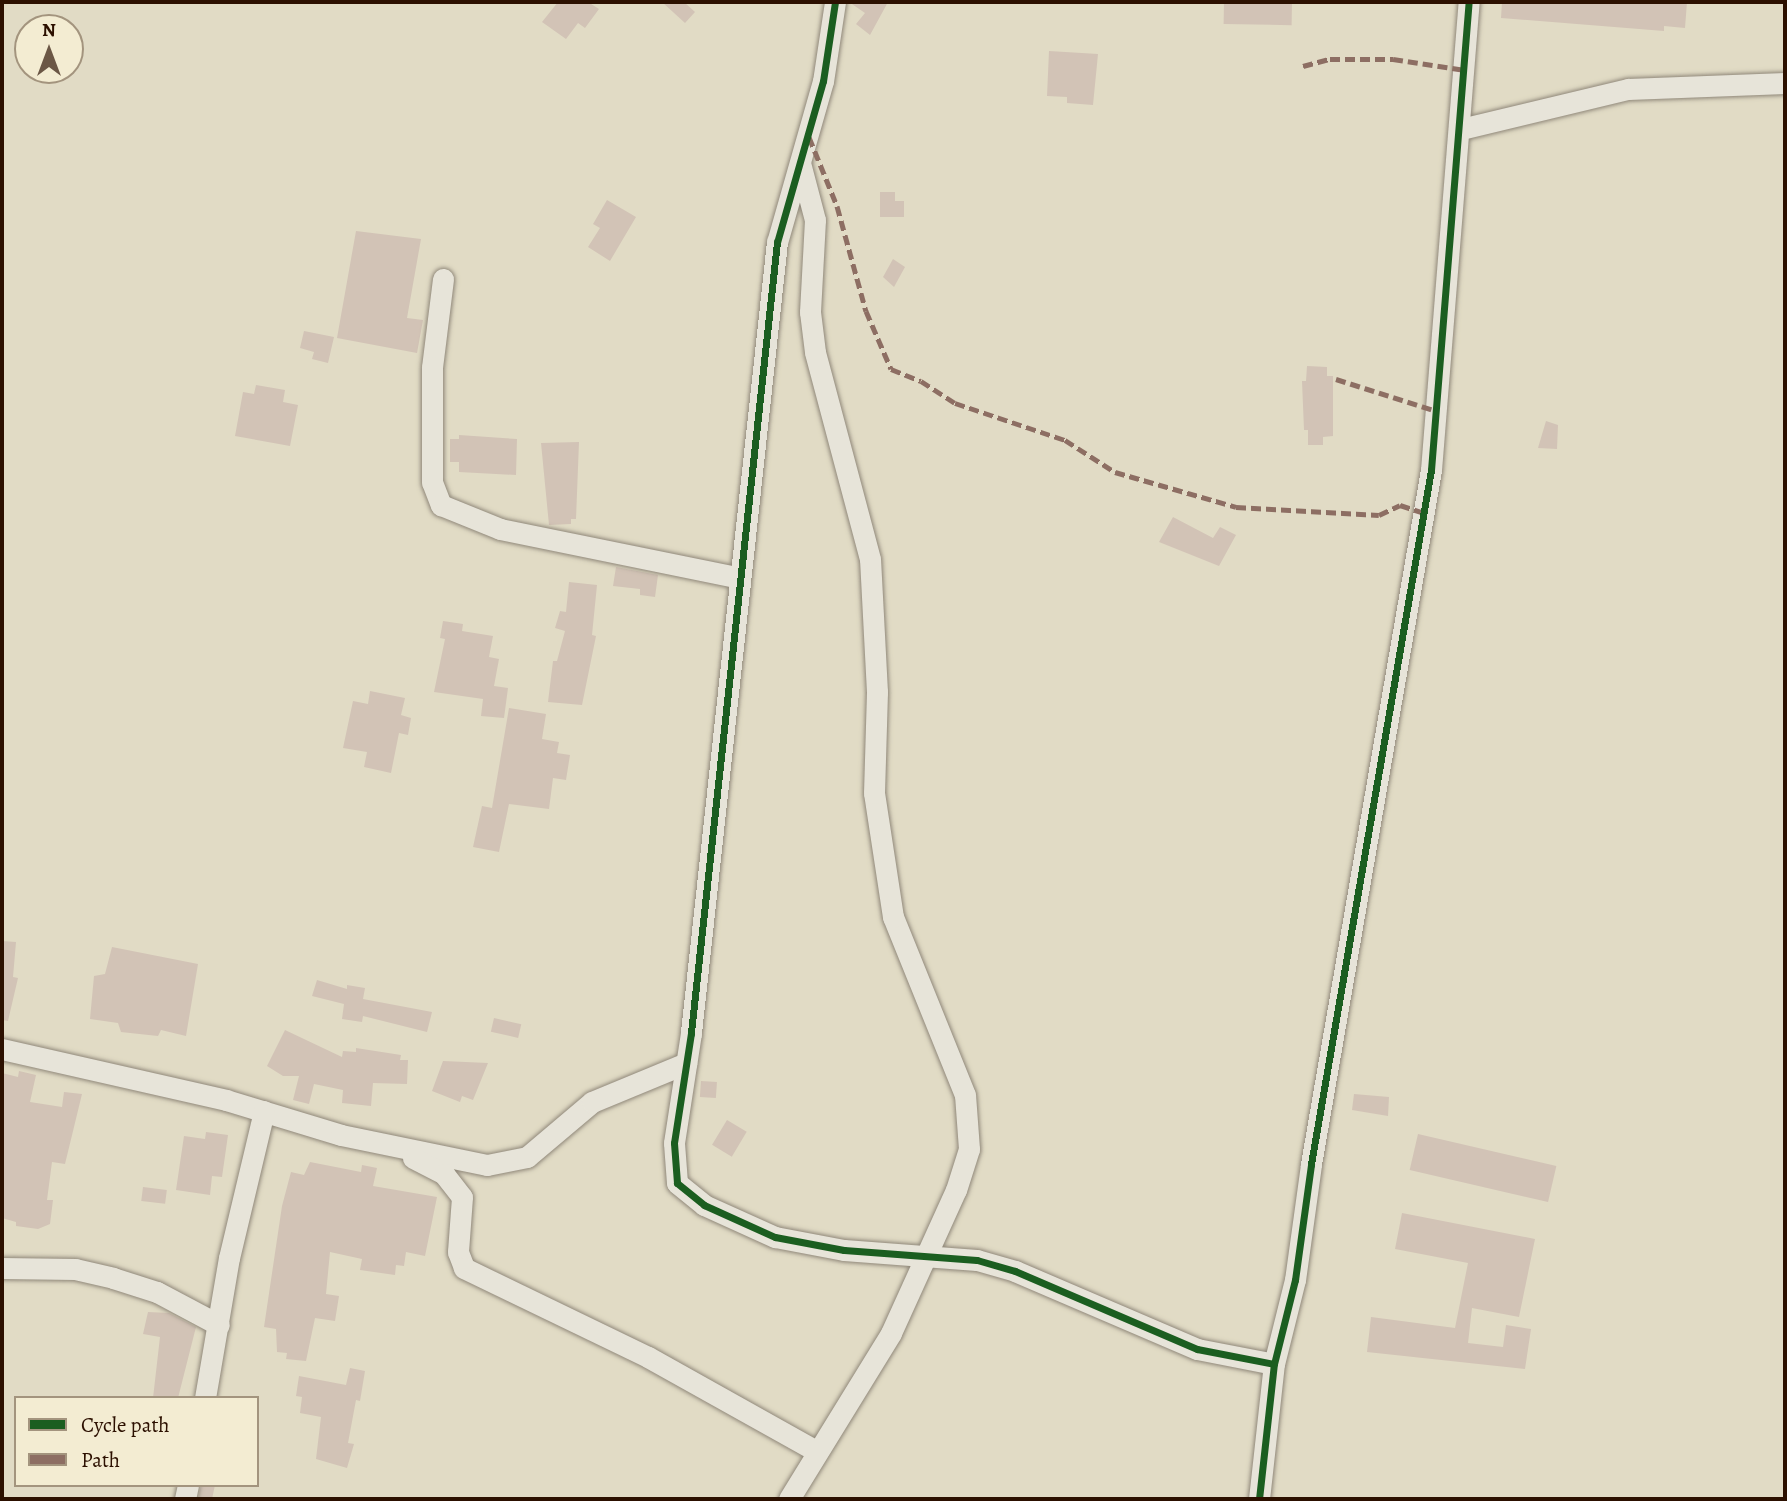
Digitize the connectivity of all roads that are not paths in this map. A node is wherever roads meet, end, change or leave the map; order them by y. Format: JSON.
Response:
{"nodes":[{"id":1,"x":835,"y":2,"type":"edge"},
{"id":2,"x":1469,"y":2,"type":"edge"},
{"id":3,"x":1785,"y":83,"type":"edge"},
{"id":4,"x":1461,"y":129,"type":"junction"},
{"id":5,"x":800,"y":163,"type":"junction"},
{"id":6,"x":443,"y":279,"type":"dead end"},
{"id":7,"x":740,"y":578,"type":"junction"},
{"id":8,"x":2,"y":1049,"type":"edge"},
{"id":9,"x":686,"y":1063,"type":"junction"},
{"id":10,"x":264,"y":1111,"type":"junction"},
{"id":11,"x":409,"y":1150,"type":"junction"},
{"id":12,"x":925,"y":1259,"type":"junction"},
{"id":13,"x":2,"y":1268,"type":"edge"},
{"id":14,"x":219,"y":1325,"type":"junction"},
{"id":15,"x":1274,"y":1364,"type":"junction"},
{"id":16,"x":205,"y":1396,"type":"edge"},
{"id":17,"x":816,"y":1451,"type":"junction"},
{"id":18,"x":789,"y":1499,"type":"edge"},
{"id":19,"x":1259,"y":1499,"type":"edge"}],
"edges":[{"from":1,"to":5,"type":"street"},
{"from":2,"to":4,"type":"street"},
{"from":3,"to":4,"type":"street"},
{"from":4,"to":15,"type":"street"},
{"from":5,"to":7,"type":"street"},
{"from":5,"to":12,"type":"street"},
{"from":6,"to":7,"type":"street"},
{"from":7,"to":9,"type":"street"},
{"from":8,"to":10,"type":"street"},
{"from":9,"to":11,"type":"street"},
{"from":9,"to":12,"type":"street"},
{"from":10,"to":11,"type":"street"},
{"from":10,"to":14,"type":"street"},
{"from":11,"to":17,"type":"street"},
{"from":12,"to":15,"type":"street"},
{"from":12,"to":17,"type":"street"},
{"from":13,"to":14,"type":"street"},
{"from":14,"to":16,"type":"street"},
{"from":15,"to":19,"type":"street"},
{"from":17,"to":18,"type":"street"}]}
